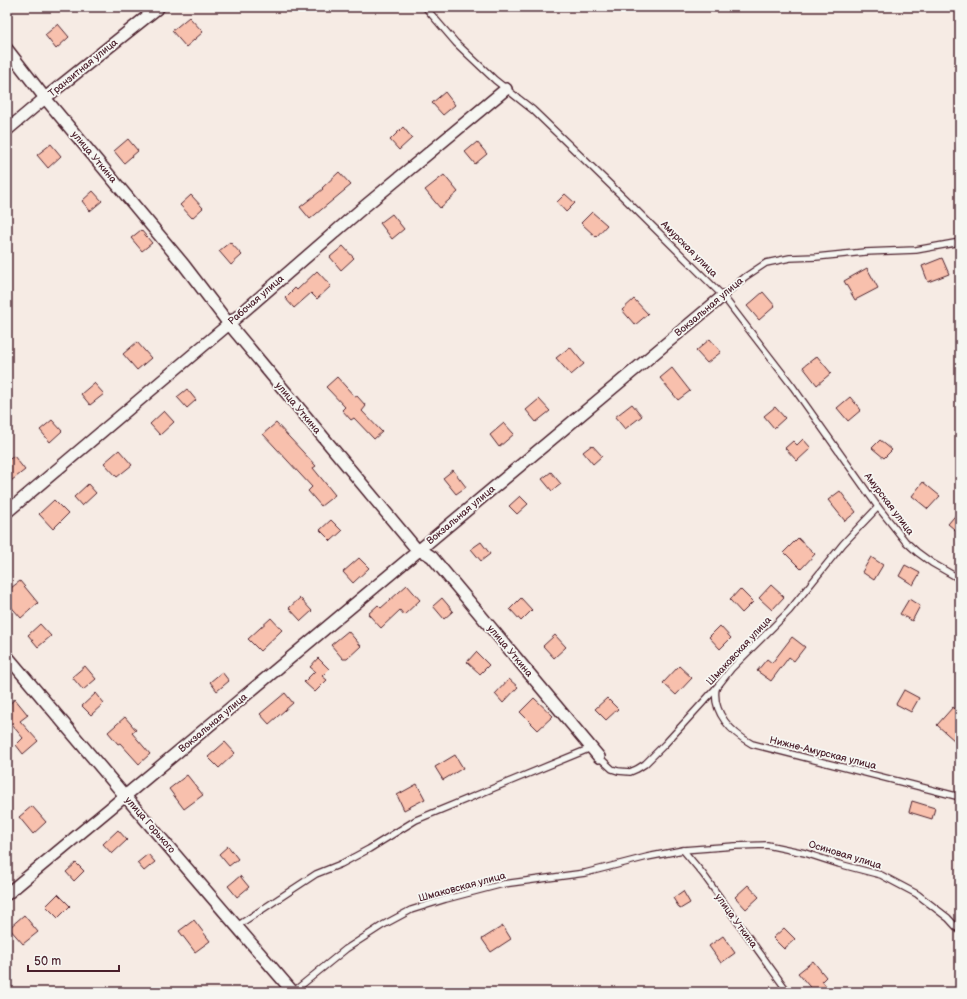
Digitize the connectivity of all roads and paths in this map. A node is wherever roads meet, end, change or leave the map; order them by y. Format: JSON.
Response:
{"nodes":[{"id":1,"x":159,"y":7,"type":"edge"},
{"id":2,"x":425,"y":7,"type":"edge"},
{"id":3,"x":7,"y":49,"type":"edge"},
{"id":4,"x":506,"y":89,"type":"junction"},
{"id":5,"x":45,"y":98,"type":"junction"},
{"id":6,"x":7,"y":130,"type":"edge"},
{"id":7,"x":960,"y":242,"type":"edge"},
{"id":8,"x":723,"y":296,"type":"junction"},
{"id":9,"x":228,"y":324,"type":"junction"},
{"id":10,"x":878,"y":507,"type":"junction"},
{"id":11,"x":7,"y":512,"type":"edge"},
{"id":12,"x":418,"y":551,"type":"junction"},
{"id":13,"x":960,"y":579,"type":"edge"},
{"id":14,"x":7,"y":656,"type":"edge"},
{"id":15,"x":716,"y":687,"type":"junction"},
{"id":16,"x":595,"y":752,"type":"junction"},
{"id":17,"x":125,"y":796,"type":"junction"},
{"id":18,"x":960,"y":797,"type":"edge"},
{"id":19,"x":708,"y":849,"type":"joint"},
{"id":20,"x":683,"y":850,"type":"junction"},
{"id":21,"x":7,"y":894,"type":"edge"},
{"id":22,"x":237,"y":926,"type":"junction"},
{"id":23,"x":960,"y":931,"type":"edge"},
{"id":24,"x":293,"y":992,"type":"edge"},
{"id":25,"x":788,"y":992,"type":"edge"}],
"edges":[{"from":1,"to":5,"type":"street","name":"Транзитная улица"},
{"from":2,"to":4,"type":"lane","name":"Амурская улица"},
{"from":3,"to":5,"type":"street","name":"улица Уткина"},
{"from":4,"to":8,"type":"lane","name":"Амурская улица"},
{"from":4,"to":9,"type":"street","name":"Рабочая улица"},
{"from":5,"to":6,"type":"street","name":"Транзитная улица"},
{"from":5,"to":9,"type":"street","name":"улица Уткина"},
{"from":7,"to":8,"type":"lane","name":"Вокзальная улица"},
{"from":8,"to":10,"type":"lane","name":"Амурская улица"},
{"from":8,"to":12,"type":"street","name":"Вокзальная улица"},
{"from":9,"to":11,"type":"street","name":"Рабочая улица"},
{"from":9,"to":12,"type":"street","name":"улица Уткина"},
{"from":10,"to":13,"type":"lane","name":"Амурская улица"},
{"from":10,"to":15,"type":"lane","name":"Шмаковская улица"},
{"from":12,"to":16,"type":"street","name":"улица Уткина"},
{"from":12,"to":17,"type":"street","name":"Вокзальная улица"},
{"from":14,"to":17,"type":"street","name":"улица Горького"},
{"from":15,"to":16,"type":"lane","name":"Шмаковская улица"},
{"from":15,"to":18,"type":"lane","name":"Нижне-Амурская улица"},
{"from":16,"to":22,"type":"lane"},
{"from":17,"to":21,"type":"street","name":"Вокзальная улица"},
{"from":17,"to":22,"type":"street","name":"улица Горького"},
{"from":19,"to":20,"type":"lane","name":"Шмаковская улица"},
{"from":19,"to":23,"type":"lane","name":"Осиновая улица"},
{"from":20,"to":24,"type":"lane","name":"Шмаковская улица"},
{"from":20,"to":25,"type":"lane","name":"улица Уткина"},
{"from":22,"to":24,"type":"street","name":"улица Горького"}]}
